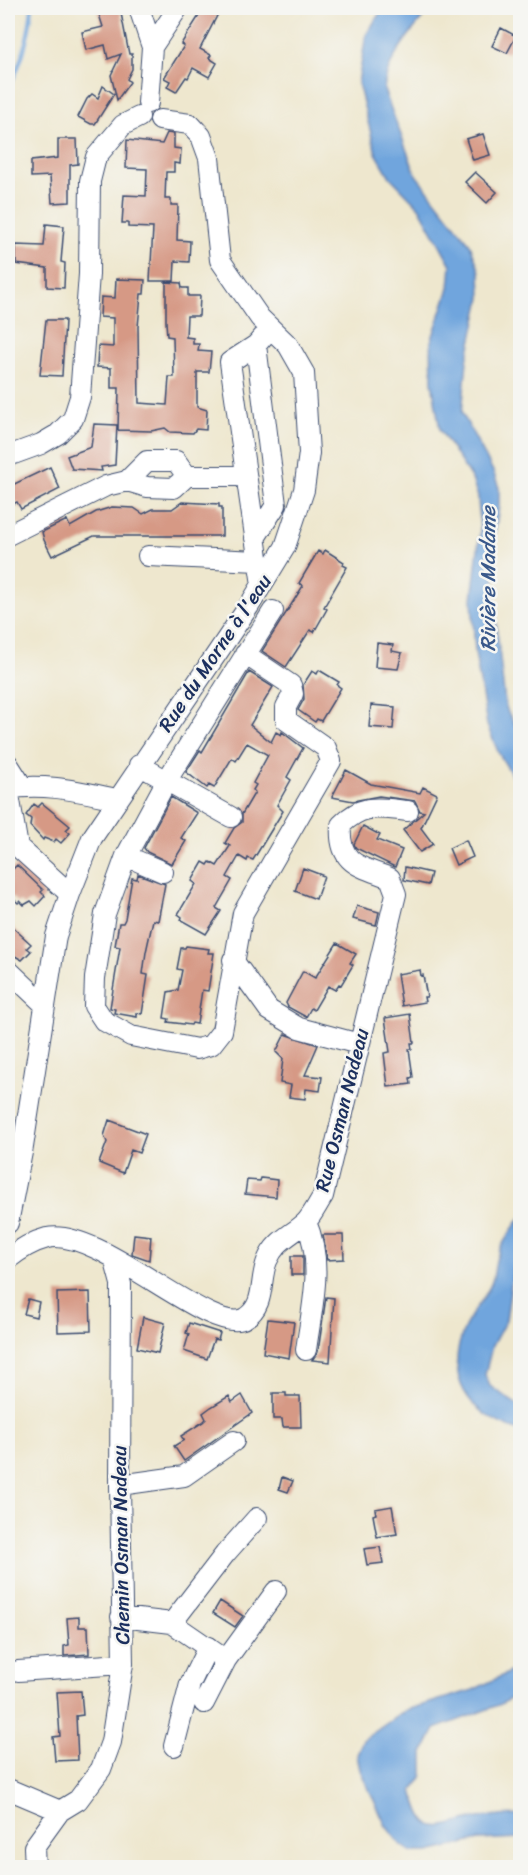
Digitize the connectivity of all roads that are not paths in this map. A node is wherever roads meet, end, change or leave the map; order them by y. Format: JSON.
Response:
{"nodes":[{"id":1,"x":139,"y":8,"type":"edge"},
{"id":2,"x":178,"y":8,"type":"edge"},
{"id":3,"x":152,"y":47,"type":"junction"},
{"id":4,"x":144,"y":110,"type":"junction"},
{"id":5,"x":270,"y":328,"type":"junction"},
{"id":6,"x":256,"y":345,"type":"junction"},
{"id":7,"x":8,"y":456,"type":"edge"},
{"id":8,"x":187,"y":476,"type":"junction"},
{"id":9,"x":246,"y":476,"type":"junction"},
{"id":10,"x":127,"y":481,"type":"junction"},
{"id":11,"x":8,"y":535,"type":"edge"},
{"id":12,"x":255,"y":538,"type":"junction"},
{"id":13,"x":148,"y":556,"type":"dead end"},
{"id":14,"x":258,"y":561,"type":"junction"},
{"id":15,"x":262,"y":585,"type":"junction"},
{"id":16,"x":273,"y":611,"type":"dead end"},
{"id":17,"x":245,"y":654,"type":"junction"},
{"id":18,"x":8,"y":764,"type":"edge"},
{"id":19,"x":139,"y":765,"type":"junction"},
{"id":20,"x":167,"y":780,"type":"junction"},
{"id":21,"x":12,"y":788,"type":"edge"},
{"id":22,"x":117,"y":799,"type":"junction"},
{"id":23,"x":408,"y":811,"type":"dead end"},
{"id":24,"x":231,"y":817,"type":"dead end"},
{"id":25,"x":126,"y":856,"type":"junction"},
{"id":26,"x":163,"y":872,"type":"dead end"},
{"id":27,"x":70,"y":894,"type":"junction"},
{"id":28,"x":233,"y":960,"type":"junction"},
{"id":29,"x":8,"y":970,"type":"edge"},
{"id":30,"x":45,"y":1005,"type":"junction"},
{"id":31,"x":359,"y":1044,"type":"junction"},
{"id":32,"x":8,"y":1221,"type":"edge"},
{"id":33,"x":306,"y":1222,"type":"junction"},
{"id":34,"x":114,"y":1258,"type":"junction"},
{"id":35,"x":8,"y":1259,"type":"edge"},
{"id":36,"x":306,"y":1350,"type":"dead end"},
{"id":37,"x":234,"y":1442,"type":"dead end"},
{"id":38,"x":120,"y":1485,"type":"junction"},
{"id":39,"x":258,"y":1518,"type":"dead end"},
{"id":40,"x":276,"y":1591,"type":"dead end"},
{"id":41,"x":121,"y":1617,"type":"junction"},
{"id":42,"x":172,"y":1623,"type":"junction"},
{"id":43,"x":208,"y":1647,"type":"junction"},
{"id":44,"x":226,"y":1660,"type":"junction"},
{"id":45,"x":123,"y":1664,"type":"junction"},
{"id":46,"x":18,"y":1671,"type":"dead end"},
{"id":47,"x":204,"y":1703,"type":"dead end"},
{"id":48,"x":174,"y":1746,"type":"dead end"},
{"id":49,"x":8,"y":1789,"type":"edge"},
{"id":50,"x":60,"y":1811,"type":"junction"},
{"id":51,"x":34,"y":1868,"type":"edge"}],
"edges":[{"from":1,"to":3,"type":"street"},
{"from":2,"to":3,"type":"street"},
{"from":3,"to":4,"type":"street"},
{"from":4,"to":5,"type":"street","name":"Rue du Morne à l'eau"},
{"from":4,"to":7,"type":"street"},
{"from":5,"to":6,"type":"street"},
{"from":5,"to":15,"type":"street","name":"Rue du Morne à l'eau"},
{"from":6,"to":9,"type":"street"},
{"from":6,"to":12,"type":"street"},
{"from":8,"to":9,"type":"street"},
{"from":8,"to":10,"type":"street"},
{"from":8,"to":10,"type":"street"},
{"from":9,"to":12,"type":"street"},
{"from":10,"to":11,"type":"street"},
{"from":12,"to":14,"type":"street"},
{"from":13,"to":14,"type":"street"},
{"from":14,"to":15,"type":"street"},
{"from":15,"to":19,"type":"street","name":"Rue du Morne à l'eau"},
{"from":16,"to":17,"type":"street"},
{"from":17,"to":20,"type":"street"},
{"from":17,"to":28,"type":"street"},
{"from":18,"to":21,"type":"street"},
{"from":19,"to":20,"type":"street"},
{"from":19,"to":22,"type":"street","name":"Rue du Morne à l'eau"},
{"from":20,"to":24,"type":"street"},
{"from":20,"to":25,"type":"street"},
{"from":21,"to":22,"type":"street"},
{"from":21,"to":27,"type":"street"},
{"from":22,"to":27,"type":"street","name":"Rue du Morne à l'eau"},
{"from":23,"to":31,"type":"street","name":"Rue Osman Nadeau"},
{"from":25,"to":26,"type":"street"},
{"from":25,"to":28,"type":"street"},
{"from":27,"to":30,"type":"street","name":"Rue du Morne à l'eau"},
{"from":28,"to":31,"type":"street"},
{"from":29,"to":30,"type":"street"},
{"from":30,"to":32,"type":"street","name":"Rue du Morne à l'eau"},
{"from":31,"to":33,"type":"street","name":"Rue Osman Nadeau"},
{"from":33,"to":34,"type":"street","name":"Rue Osman Nadeau"},
{"from":33,"to":36,"type":"street"},
{"from":34,"to":35,"type":"street","name":"Rue Osman Nadeau"},
{"from":34,"to":38,"type":"street","name":"Chemin Osman Nadeau"},
{"from":37,"to":38,"type":"street"},
{"from":38,"to":41,"type":"street","name":"Chemin Osman Nadeau"},
{"from":39,"to":42,"type":"street"},
{"from":40,"to":44,"type":"street"},
{"from":41,"to":42,"type":"street"},
{"from":41,"to":45,"type":"street","name":"Chemin Osman Nadeau"},
{"from":42,"to":43,"type":"street"},
{"from":43,"to":44,"type":"street"},
{"from":43,"to":48,"type":"street"},
{"from":44,"to":47,"type":"street"},
{"from":45,"to":46,"type":"street"},
{"from":45,"to":50,"type":"street","name":"Chemin Osman Nadeau"},
{"from":49,"to":50,"type":"street"},
{"from":50,"to":51,"type":"street","name":"Chemin Osman Nadeau"}]}
